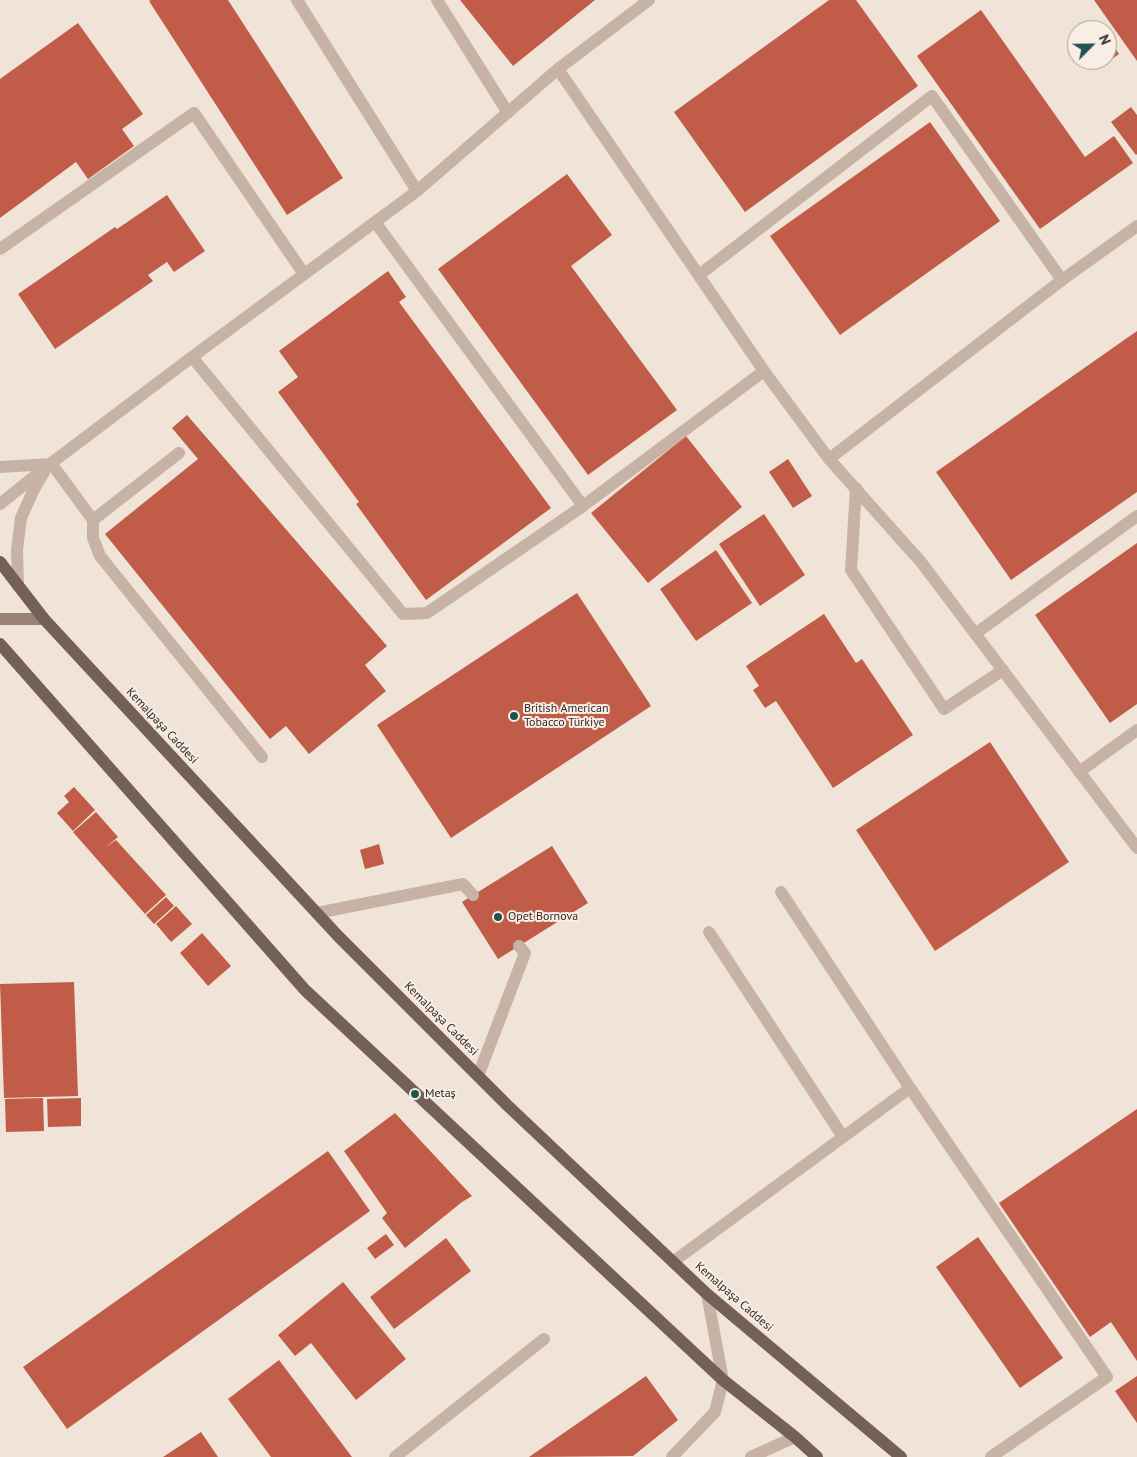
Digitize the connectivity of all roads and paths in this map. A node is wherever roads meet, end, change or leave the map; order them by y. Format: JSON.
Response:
{"nodes":[{"id":1,"x":297,"y":0,"type":"edge"},
{"id":2,"x":437,"y":0,"type":"edge"},
{"id":3,"x":649,"y":0,"type":"edge"},
{"id":4,"x":558,"y":70,"type":"junction"},
{"id":5,"x":508,"y":113,"type":"junction"},
{"id":6,"x":417,"y":191,"type":"junction"},
{"id":7,"x":375,"y":222,"type":"junction"},
{"id":8,"x":1137,"y":226,"type":"edge"},
{"id":9,"x":0,"y":249,"type":"edge"},
{"id":10,"x":304,"y":274,"type":"junction"},
{"id":11,"x":699,"y":275,"type":"junction"},
{"id":12,"x":1062,"y":280,"type":"junction"},
{"id":13,"x":192,"y":357,"type":"junction"},
{"id":14,"x":764,"y":370,"type":"junction"},
{"id":15,"x":179,"y":454,"type":"dead end"},
{"id":16,"x":829,"y":459,"type":"junction"},
{"id":17,"x":51,"y":463,"type":"junction"},
{"id":18,"x":0,"y":467,"type":"edge"},
{"id":19,"x":856,"y":488,"type":"junction"},
{"id":20,"x":0,"y":504,"type":"edge"},
{"id":21,"x":583,"y":506,"type":"junction"},
{"id":22,"x":1137,"y":516,"type":"edge"},
{"id":23,"x":94,"y":520,"type":"junction"},
{"id":24,"x":0,"y":562,"type":"edge"},
{"id":25,"x":18,"y":586,"type":"junction"},
{"id":26,"x":0,"y":619,"type":"edge"},
{"id":27,"x":44,"y":619,"type":"junction"},
{"id":28,"x":975,"y":634,"type":"junction"},
{"id":29,"x":0,"y":644,"type":"edge"},
{"id":30,"x":1003,"y":670,"type":"junction"},
{"id":31,"x":1137,"y":730,"type":"edge"},
{"id":32,"x":262,"y":757,"type":"dead end"},
{"id":33,"x":1080,"y":772,"type":"junction"},
{"id":34,"x":1137,"y":848,"type":"edge"},
{"id":35,"x":781,"y":892,"type":"dead end"},
{"id":36,"x":473,"y":895,"type":"dead end"},
{"id":37,"x":317,"y":913,"type":"junction"},
{"id":38,"x":710,"y":932,"type":"dead end"},
{"id":39,"x":518,"y":946,"type":"dead end"},
{"id":40,"x":478,"y":1076,"type":"junction"},
{"id":41,"x":910,"y":1088,"type":"junction"},
{"id":42,"x":843,"y":1137,"type":"junction"},
{"id":43,"x":674,"y":1261,"type":"junction"},
{"id":44,"x":707,"y":1294,"type":"junction"},
{"id":45,"x":544,"y":1339,"type":"dead end"},
{"id":46,"x":723,"y":1380,"type":"junction"},
{"id":47,"x":795,"y":1437,"type":"junction"},
{"id":48,"x":395,"y":1457,"type":"edge"},
{"id":49,"x":672,"y":1457,"type":"edge"},
{"id":50,"x":751,"y":1457,"type":"edge"},
{"id":51,"x":817,"y":1457,"type":"edge"},
{"id":52,"x":901,"y":1457,"type":"edge"},
{"id":53,"x":990,"y":1457,"type":"edge"}],
"edges":[{"from":1,"to":6,"type":"street"},
{"from":2,"to":5,"type":"street"},
{"from":3,"to":4,"type":"street"},
{"from":4,"to":5,"type":"street"},
{"from":4,"to":11,"type":"street"},
{"from":5,"to":6,"type":"street"},
{"from":6,"to":7,"type":"street"},
{"from":7,"to":10,"type":"street"},
{"from":7,"to":21,"type":"street"},
{"from":8,"to":12,"type":"street"},
{"from":9,"to":10,"type":"street"},
{"from":10,"to":13,"type":"street"},
{"from":11,"to":12,"type":"street"},
{"from":11,"to":14,"type":"street"},
{"from":12,"to":16,"type":"street"},
{"from":13,"to":17,"type":"street"},
{"from":13,"to":21,"type":"street"},
{"from":14,"to":16,"type":"street"},
{"from":14,"to":21,"type":"street"},
{"from":15,"to":23,"type":"street"},
{"from":16,"to":19,"type":"street"},
{"from":17,"to":18,"type":"street"},
{"from":17,"to":20,"type":"street"},
{"from":17,"to":23,"type":"street"},
{"from":17,"to":25,"type":"street"},
{"from":19,"to":28,"type":"street"},
{"from":19,"to":30,"type":"street"},
{"from":22,"to":28,"type":"street"},
{"from":23,"to":32,"type":"street"},
{"from":24,"to":25,"type":"main road","name":"Kemalpaşa Caddesi"},
{"from":25,"to":27,"type":"main road","name":"Kemalpaşa Caddesi"},
{"from":26,"to":27,"type":"main road"},
{"from":27,"to":37,"type":"main road","name":"Kemalpaşa Caddesi"},
{"from":28,"to":30,"type":"street"},
{"from":29,"to":46,"type":"main road"},
{"from":30,"to":33,"type":"street"},
{"from":31,"to":33,"type":"street"},
{"from":33,"to":34,"type":"street"},
{"from":35,"to":41,"type":"street"},
{"from":36,"to":37,"type":"street"},
{"from":37,"to":40,"type":"main road","name":"Kemalpaşa Caddesi"},
{"from":38,"to":42,"type":"street"},
{"from":39,"to":40,"type":"street"},
{"from":40,"to":43,"type":"main road","name":"Kemalpaşa Caddesi"},
{"from":41,"to":42,"type":"street"},
{"from":41,"to":53,"type":"street"},
{"from":42,"to":43,"type":"street"},
{"from":43,"to":44,"type":"main road","name":"Kemalpaşa Caddesi"},
{"from":44,"to":46,"type":"street"},
{"from":44,"to":52,"type":"main road","name":"Kemalpaşa Caddesi"},
{"from":45,"to":48,"type":"street"},
{"from":46,"to":47,"type":"main road"},
{"from":46,"to":49,"type":"street"},
{"from":47,"to":50,"type":"street"},
{"from":47,"to":51,"type":"main road"}]}
